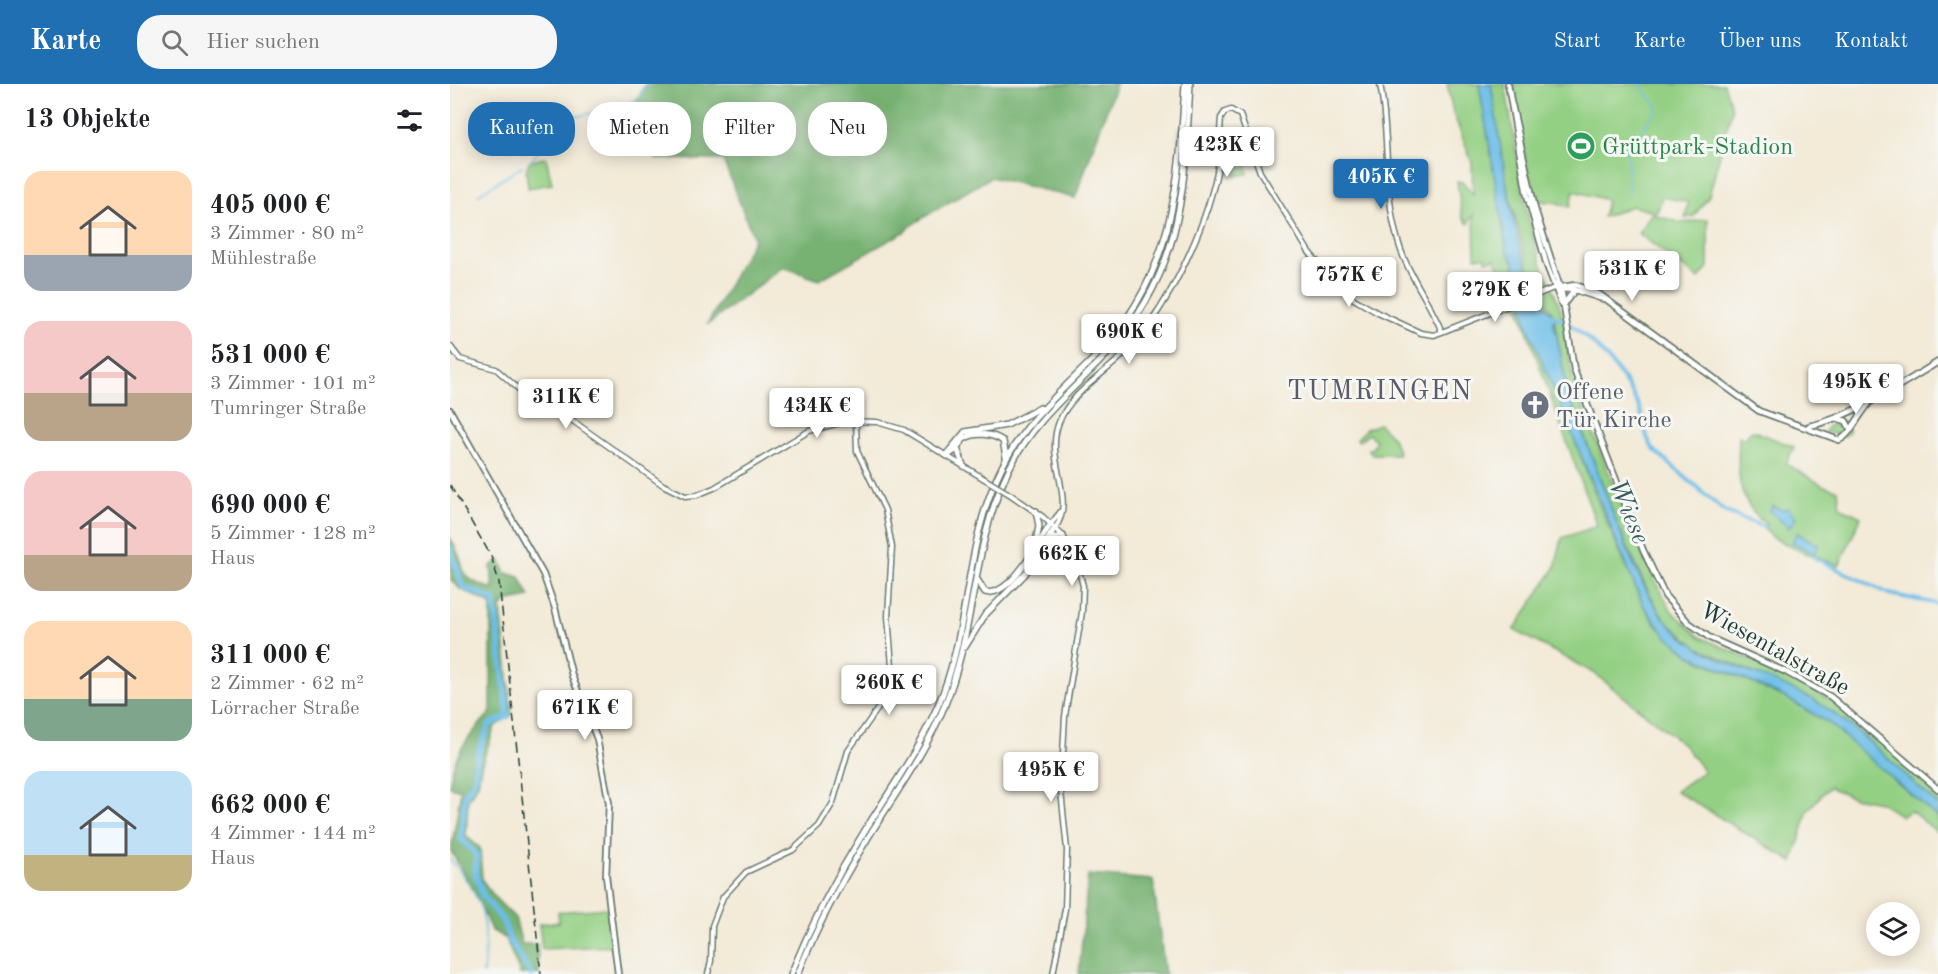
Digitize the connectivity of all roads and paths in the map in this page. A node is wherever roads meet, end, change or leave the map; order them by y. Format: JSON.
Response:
{"nodes":[{"id":1,"x":1185,"y":84,"type":"edge"},
{"id":2,"x":1190,"y":84,"type":"edge"},
{"id":3,"x":1380,"y":84,"type":"edge"},
{"id":4,"x":1508,"y":84,"type":"edge"},
{"id":5,"x":1178,"y":204,"type":"junction"},
{"id":6,"x":1533,"y":208,"type":"junction"},
{"id":7,"x":1176,"y":215,"type":"junction"},
{"id":8,"x":1557,"y":275,"type":"junction"},
{"id":9,"x":1570,"y":284,"type":"junction"},
{"id":10,"x":1558,"y":287,"type":"junction"},
{"id":11,"x":1575,"y":290,"type":"junction"},
{"id":12,"x":1592,"y":293,"type":"junction"},
{"id":13,"x":1563,"y":306,"type":"junction"},
{"id":14,"x":1442,"y":332,"type":"junction"},
{"id":15,"x":450,"y":346,"type":"edge"},
{"id":16,"x":1938,"y":362,"type":"edge"},
{"id":17,"x":1873,"y":399,"type":"junction"},
{"id":18,"x":1046,"y":405,"type":"junction"},
{"id":19,"x":450,"y":410,"type":"edge"},
{"id":20,"x":1836,"y":418,"type":"junction"},
{"id":21,"x":856,"y":421,"type":"junction"},
{"id":22,"x":1825,"y":423,"type":"junction"},
{"id":23,"x":1807,"y":427,"type":"junction"},
{"id":24,"x":1821,"y":432,"type":"junction"},
{"id":25,"x":1851,"y":433,"type":"junction"},
{"id":26,"x":957,"y":448,"type":"junction"},
{"id":27,"x":946,"y":455,"type":"junction"},
{"id":28,"x":1006,"y":459,"type":"junction"},
{"id":29,"x":963,"y":465,"type":"junction"},
{"id":30,"x":1036,"y":511,"type":"junction"},
{"id":31,"x":1053,"y":526,"type":"junction"},
{"id":32,"x":1063,"y":536,"type":"junction"},
{"id":33,"x":1047,"y":540,"type":"junction"},
{"id":34,"x":1035,"y":546,"type":"junction"},
{"id":35,"x":975,"y":577,"type":"junction"},
{"id":36,"x":963,"y":651,"type":"junction"},
{"id":37,"x":1938,"y":789,"type":"edge"},
{"id":38,"x":618,"y":974,"type":"edge"},
{"id":39,"x":708,"y":974,"type":"edge"},
{"id":40,"x":791,"y":974,"type":"edge"},
{"id":41,"x":798,"y":974,"type":"edge"},
{"id":42,"x":1053,"y":974,"type":"edge"}],
"edges":[{"from":1,"to":5,"type":"highway"},
{"from":2,"to":5,"type":"highway"},
{"from":3,"to":14,"type":"street"},
{"from":4,"to":6,"type":"main road"},
{"from":5,"to":7,"type":"highway"},
{"from":6,"to":8,"type":"main road"},
{"from":6,"to":10,"type":"main road"},
{"from":7,"to":18,"type":"highway"},
{"from":7,"to":35,"type":"highway"},
{"from":8,"to":9,"type":"main road"},
{"from":8,"to":10,"type":"main road"},
{"from":9,"to":10,"type":"main road"},
{"from":9,"to":12,"type":"main road"},
{"from":10,"to":11,"type":"main road"},
{"from":10,"to":13,"type":"main road","name":"Wiesentalstraße"},
{"from":10,"to":14,"type":"street"},
{"from":11,"to":12,"type":"main road"},
{"from":11,"to":13,"type":"main road"},
{"from":12,"to":23,"type":"main road"},
{"from":13,"to":37,"type":"main road","name":"Wiesentalstraße"},
{"from":14,"to":31,"type":"street"},
{"from":15,"to":21,"type":"street"},
{"from":16,"to":17,"type":"main road"},
{"from":17,"to":20,"type":"main road"},
{"from":17,"to":25,"type":"main road"},
{"from":18,"to":27,"type":"highway"},
{"from":18,"to":28,"type":"highway"},
{"from":19,"to":38,"type":"main road"},
{"from":20,"to":22,"type":"main road"},
{"from":20,"to":25,"type":"main road"},
{"from":21,"to":27,"type":"street"},
{"from":21,"to":39,"type":"street"},
{"from":22,"to":23,"type":"main road"},
{"from":22,"to":24,"type":"main road"},
{"from":23,"to":24,"type":"main road"},
{"from":24,"to":25,"type":"main road"},
{"from":26,"to":27,"type":"highway"},
{"from":26,"to":28,"type":"highway"},
{"from":26,"to":29,"type":"highway"},
{"from":27,"to":29,"type":"street"},
{"from":28,"to":40,"type":"highway"},
{"from":29,"to":30,"type":"street","bridge":true},
{"from":30,"to":31,"type":"street"},
{"from":30,"to":34,"type":"highway"},
{"from":31,"to":32,"type":"street"},
{"from":31,"to":33,"type":"highway"},
{"from":31,"to":34,"type":"highway"},
{"from":32,"to":33,"type":"highway"},
{"from":32,"to":42,"type":"street"},
{"from":33,"to":36,"type":"highway"},
{"from":34,"to":35,"type":"highway"},
{"from":35,"to":36,"type":"highway"},
{"from":36,"to":41,"type":"highway"}]}
